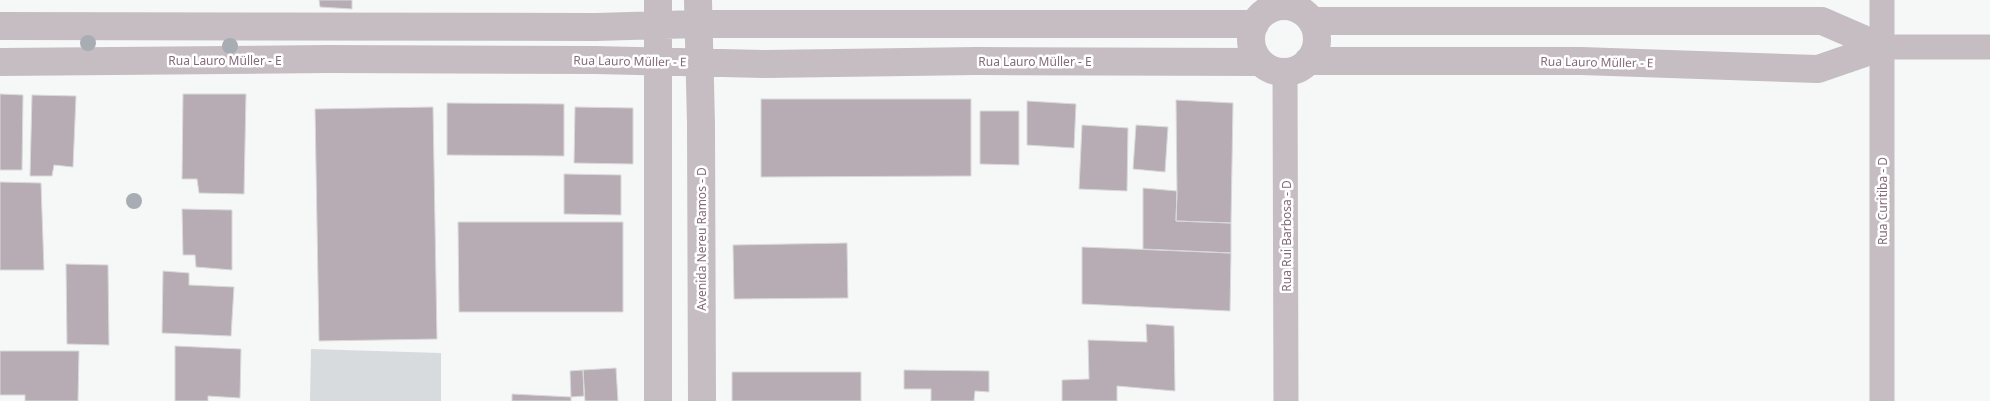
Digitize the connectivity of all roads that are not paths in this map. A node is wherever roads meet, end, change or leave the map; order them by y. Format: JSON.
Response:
{"nodes":[{"id":1,"x":1882,"y":0,"type":"edge"},
{"id":2,"x":658,"y":9,"type":"edge"},
{"id":3,"x":1304,"y":10,"type":"edge"},
{"id":4,"x":698,"y":11,"type":"edge"},
{"id":5,"x":1258,"y":14,"type":"edge"},
{"id":6,"x":0,"y":26,"type":"edge"},
{"id":7,"x":1882,"y":47,"type":"junction"},
{"id":8,"x":1990,"y":47,"type":"edge"},
{"id":9,"x":0,"y":62,"type":"edge"},
{"id":10,"x":1260,"y":62,"type":"junction"},
{"id":11,"x":1297,"y":66,"type":"junction"},
{"id":12,"x":658,"y":70,"type":"junction"},
{"id":13,"x":699,"y":70,"type":"junction"},
{"id":14,"x":658,"y":401,"type":"edge"},
{"id":15,"x":702,"y":401,"type":"edge"},
{"id":16,"x":1286,"y":401,"type":"edge"},
{"id":17,"x":1882,"y":401,"type":"edge"}],
"edges":[{"from":1,"to":7,"type":"street","name":"Rua Curitiba - D"},
{"from":2,"to":4,"type":"street"},
{"from":2,"to":6,"type":"street"},
{"from":2,"to":12,"type":"street"},
{"from":3,"to":5,"type":"street"},
{"from":3,"to":7,"type":"street","name":"Rua Lauro Müller - E"},
{"from":3,"to":11,"type":"street"},
{"from":4,"to":5,"type":"street"},
{"from":4,"to":13,"type":"street","name":"Avenida Nereu Ramos - D"},
{"from":5,"to":10,"type":"street"},
{"from":7,"to":8,"type":"street","name":"Rua Lauro Müller - E"},
{"from":7,"to":11,"type":"street","name":"Rua Lauro Müller - E"},
{"from":7,"to":17,"type":"street","name":"Rua Curitiba - D"},
{"from":9,"to":12,"type":"street","name":"Rua Lauro Müller - E"},
{"from":10,"to":11,"type":"street"},
{"from":10,"to":13,"type":"street","name":"Rua Lauro Müller - E"},
{"from":11,"to":16,"type":"street","name":"Rua Rui Barbosa - D"},
{"from":12,"to":13,"type":"street","name":"Rua Lauro Müller - E"},
{"from":12,"to":14,"type":"street"},
{"from":13,"to":15,"type":"street","name":"Avenida Nereu Ramos - D"}]}
